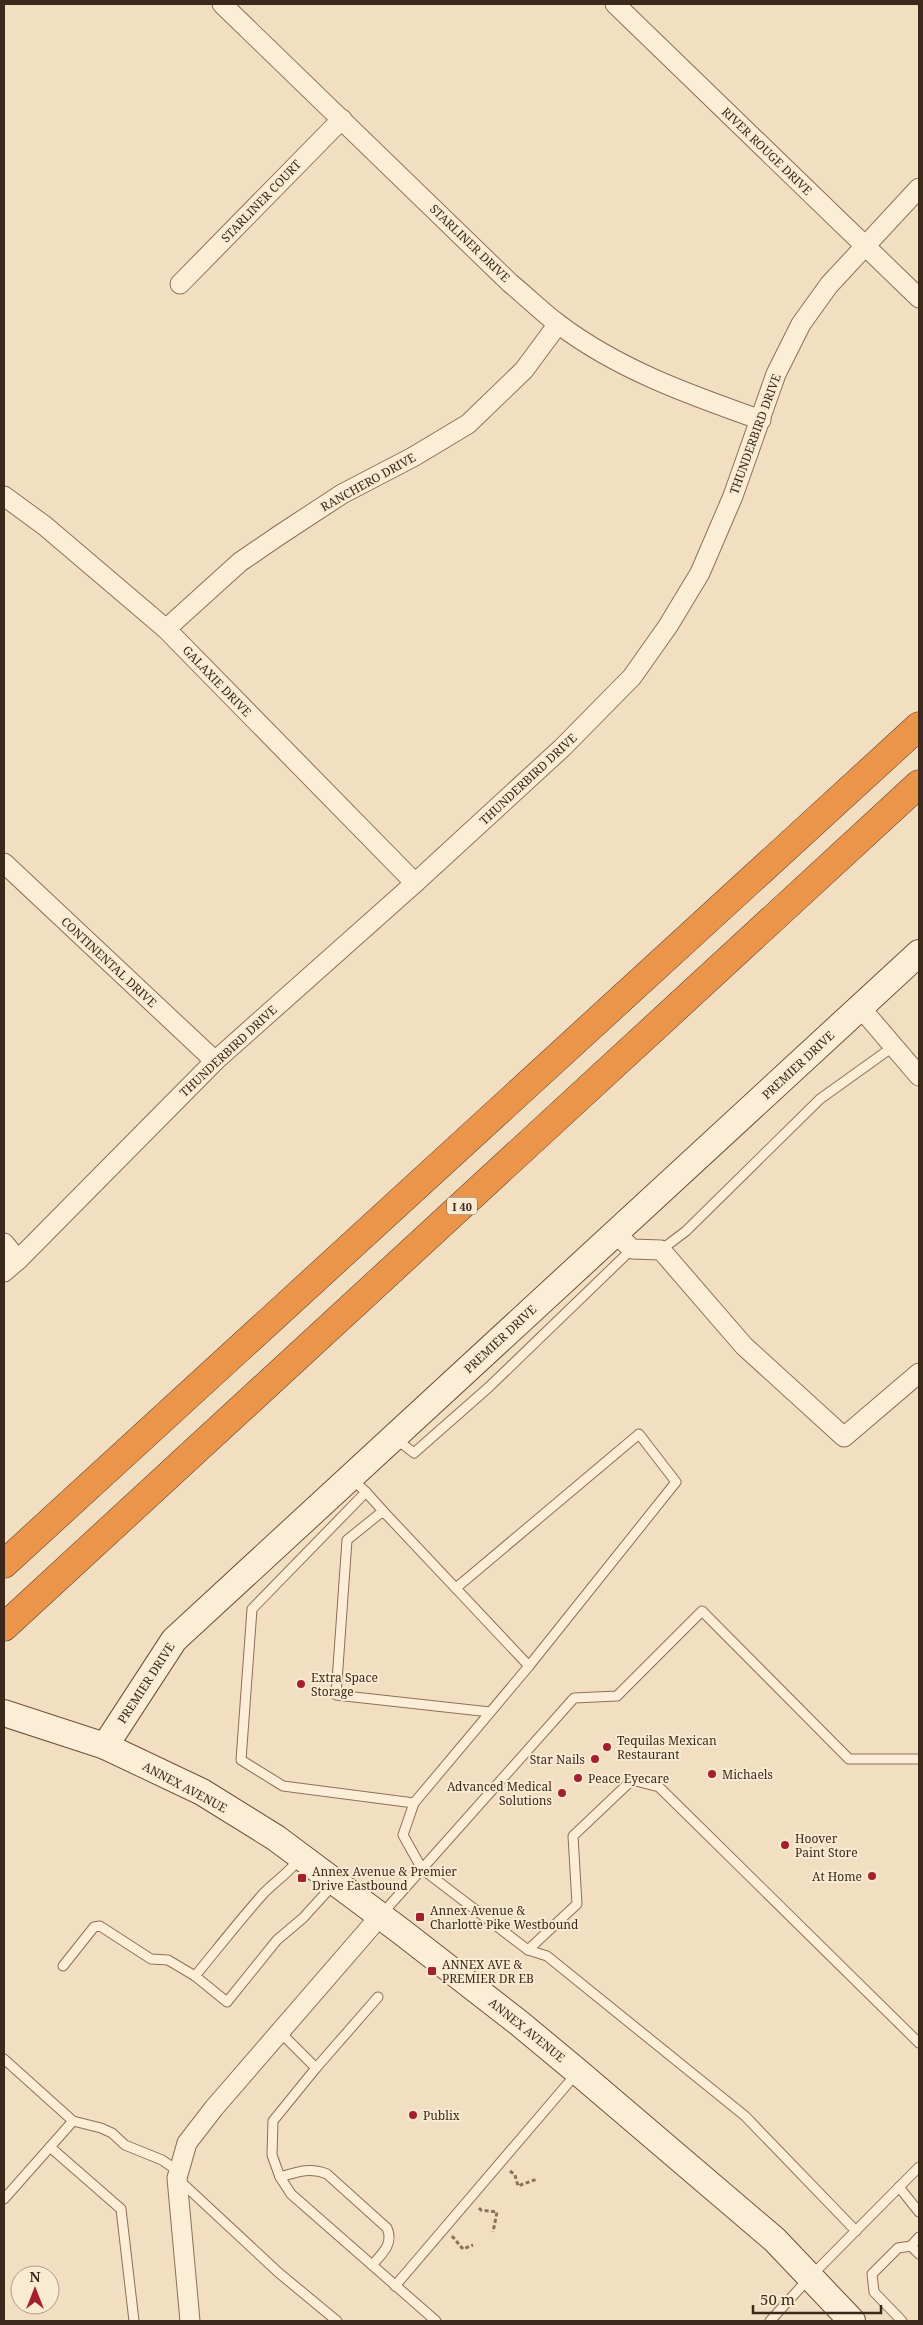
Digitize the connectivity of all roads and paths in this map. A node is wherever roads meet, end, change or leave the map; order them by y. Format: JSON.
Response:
{"nodes":[{"id":1,"x":222,"y":4,"type":"edge"},
{"id":2,"x":615,"y":4,"type":"edge"},
{"id":3,"x":342,"y":119,"type":"junction"},
{"id":4,"x":919,"y":188,"type":"edge"},
{"id":5,"x":866,"y":246,"type":"junction"},
{"id":6,"x":180,"y":284,"type":"dead end"},
{"id":7,"x":919,"y":298,"type":"edge"},
{"id":8,"x":558,"y":324,"type":"junction"},
{"id":9,"x":761,"y":420,"type":"junction"},
{"id":10,"x":4,"y":496,"type":"edge"},
{"id":11,"x":166,"y":629,"type":"junction"},
{"id":12,"x":919,"y":726,"type":"edge"},
{"id":13,"x":919,"y":784,"type":"edge"},
{"id":14,"x":4,"y":863,"type":"edge"},
{"id":15,"x":415,"y":883,"type":"junction"},
{"id":16,"x":919,"y":953,"type":"edge"},
{"id":17,"x":860,"y":1007,"type":"junction"},
{"id":18,"x":894,"y":1046,"type":"junction"},
{"id":19,"x":215,"y":1061,"type":"junction"},
{"id":20,"x":919,"y":1076,"type":"edge"},
{"id":21,"x":623,"y":1241,"type":"junction"},
{"id":22,"x":4,"y":1242,"type":"edge"},
{"id":23,"x":661,"y":1250,"type":"junction"},
{"id":24,"x":11,"y":1266,"type":"edge"},
{"id":25,"x":919,"y":1373,"type":"edge"},
{"id":26,"x":358,"y":1485,"type":"junction"},
{"id":27,"x":383,"y":1510,"type":"junction"},
{"id":28,"x":4,"y":1564,"type":"edge"},
{"id":29,"x":456,"y":1588,"type":"junction"},
{"id":30,"x":4,"y":1627,"type":"edge"},
{"id":31,"x":529,"y":1666,"type":"junction"},
{"id":32,"x":490,"y":1712,"type":"junction"},
{"id":33,"x":4,"y":1713,"type":"edge"},
{"id":34,"x":105,"y":1746,"type":"junction"},
{"id":35,"x":919,"y":1759,"type":"edge"},
{"id":36,"x":414,"y":1804,"type":"junction"},
{"id":37,"x":301,"y":1856,"type":"junction"},
{"id":38,"x":422,"y":1868,"type":"junction"},
{"id":39,"x":336,"y":1882,"type":"junction"},
{"id":40,"x":381,"y":1916,"type":"junction"},
{"id":41,"x":528,"y":1950,"type":"junction"},
{"id":42,"x":63,"y":1966,"type":"dead end"},
{"id":43,"x":195,"y":1976,"type":"junction"},
{"id":44,"x":378,"y":1997,"type":"dead end"},
{"id":45,"x":280,"y":2032,"type":"junction"},
{"id":46,"x":919,"y":2043,"type":"edge"},
{"id":47,"x":4,"y":2059,"type":"edge"},
{"id":48,"x":316,"y":2068,"type":"junction"},
{"id":49,"x":578,"y":2072,"type":"junction"},
{"id":50,"x":73,"y":2121,"type":"junction"},
{"id":51,"x":50,"y":2147,"type":"junction"},
{"id":52,"x":501,"y":2164,"type":"junction"},
{"id":53,"x":919,"y":2167,"type":"edge"},
{"id":54,"x":177,"y":2175,"type":"junction"},
{"id":55,"x":280,"y":2177,"type":"junction"},
{"id":56,"x":538,"y":2179,"type":"dead end"},
{"id":57,"x":899,"y":2187,"type":"junction"},
{"id":58,"x":4,"y":2199,"type":"edge"},
{"id":59,"x":470,"y":2200,"type":"junction"},
{"id":60,"x":919,"y":2212,"type":"edge"},
{"id":61,"x":856,"y":2231,"type":"junction"},
{"id":62,"x":493,"y":2232,"type":"dead end"},
{"id":63,"x":919,"y":2237,"type":"edge"},
{"id":64,"x":911,"y":2246,"type":"junction"},
{"id":65,"x":919,"y":2254,"type":"edge"},
{"id":66,"x":372,"y":2265,"type":"junction"},
{"id":67,"x":810,"y":2277,"type":"junction"},
{"id":68,"x":395,"y":2286,"type":"junction"},
{"id":69,"x":134,"y":2321,"type":"edge"},
{"id":70,"x":190,"y":2321,"type":"edge"},
{"id":71,"x":337,"y":2321,"type":"edge"},
{"id":72,"x":436,"y":2321,"type":"edge"},
{"id":73,"x":770,"y":2321,"type":"edge"},
{"id":74,"x":852,"y":2321,"type":"edge"},
{"id":75,"x":902,"y":2321,"type":"edge"}],
"edges":[{"from":1,"to":3,"type":"street","name":"STARLINER DRIVE"},
{"from":2,"to":5,"type":"street","name":"RIVER ROUGE DRIVE"},
{"from":3,"to":6,"type":"street","name":"STARLINER COURT"},
{"from":3,"to":8,"type":"street","name":"STARLINER DRIVE"},
{"from":4,"to":5,"type":"street","name":"THUNDERBIRD DRIVE"},
{"from":5,"to":7,"type":"street","name":"RIVER ROUGE DRIVE"},
{"from":5,"to":9,"type":"street","name":"THUNDERBIRD DRIVE"},
{"from":8,"to":9,"type":"street","name":"STARLINER DRIVE"},
{"from":8,"to":11,"type":"street","name":"RANCHERO DRIVE"},
{"from":9,"to":15,"type":"street","name":"THUNDERBIRD DRIVE"},
{"from":10,"to":11,"type":"street","name":"GALAXIE DRIVE"},
{"from":11,"to":15,"type":"street","name":"GALAXIE DRIVE"},
{"from":12,"to":28,"type":"highway"},
{"from":13,"to":30,"type":"highway","number":"I 40"},
{"from":14,"to":19,"type":"street","name":"CONTINENTAL DRIVE"},
{"from":15,"to":19,"type":"street","name":"THUNDERBIRD DRIVE"},
{"from":16,"to":17,"type":"street","name":"PREMIER DRIVE"},
{"from":17,"to":18,"type":"street"},
{"from":17,"to":21,"type":"street","name":"PREMIER DRIVE"},
{"from":18,"to":20,"type":"street"},
{"from":18,"to":23,"type":"lane"},
{"from":19,"to":24,"type":"street","name":"THUNDERBIRD DRIVE"},
{"from":21,"to":23,"type":"street"},
{"from":21,"to":26,"type":"street","name":"PREMIER DRIVE"},
{"from":22,"to":24,"type":"street"},
{"from":23,"to":25,"type":"street"},
{"from":26,"to":27,"type":"lane"},
{"from":26,"to":34,"type":"street","name":"PREMIER DRIVE"},
{"from":26,"to":36,"type":"lane"},
{"from":27,"to":29,"type":"lane"},
{"from":27,"to":32,"type":"lane"},
{"from":29,"to":31,"type":"lane"},
{"from":29,"to":31,"type":"lane"},
{"from":31,"to":32,"type":"lane"},
{"from":32,"to":36,"type":"lane"},
{"from":33,"to":34,"type":"street","name":"ANNEX AVENUE"},
{"from":34,"to":37,"type":"street","name":"ANNEX AVENUE"},
{"from":35,"to":38,"type":"lane"},
{"from":36,"to":38,"type":"lane"},
{"from":37,"to":39,"type":"street","name":"ANNEX AVENUE"},
{"from":37,"to":43,"type":"lane"},
{"from":38,"to":40,"type":"lane"},
{"from":38,"to":41,"type":"lane"},
{"from":39,"to":40,"type":"street","name":"ANNEX AVENUE"},
{"from":39,"to":43,"type":"lane"},
{"from":40,"to":45,"type":"street"},
{"from":40,"to":49,"type":"street","name":"ANNEX AVENUE"},
{"from":41,"to":46,"type":"lane"},
{"from":41,"to":61,"type":"lane"},
{"from":42,"to":43,"type":"lane"},
{"from":44,"to":48,"type":"lane"},
{"from":45,"to":48,"type":"lane"},
{"from":45,"to":54,"type":"street"},
{"from":47,"to":50,"type":"lane"},
{"from":48,"to":55,"type":"lane"},
{"from":49,"to":52,"type":"lane"},
{"from":49,"to":67,"type":"street","name":"ANNEX AVENUE"},
{"from":50,"to":51,"type":"lane"},
{"from":50,"to":54,"type":"lane"},
{"from":51,"to":58,"type":"lane"},
{"from":51,"to":69,"type":"lane"},
{"from":52,"to":56,"type":"path"},
{"from":52,"to":59,"type":"lane"},
{"from":53,"to":57,"type":"lane"},
{"from":54,"to":70,"type":"street"},
{"from":54,"to":71,"type":"lane"},
{"from":55,"to":66,"type":"lane"},
{"from":55,"to":66,"type":"lane"},
{"from":57,"to":60,"type":"lane"},
{"from":57,"to":61,"type":"lane"},
{"from":59,"to":62,"type":"path"},
{"from":59,"to":68,"type":"lane"},
{"from":61,"to":67,"type":"lane"},
{"from":63,"to":64,"type":"lane"},
{"from":64,"to":65,"type":"lane"},
{"from":64,"to":75,"type":"lane"},
{"from":66,"to":68,"type":"lane"},
{"from":67,"to":73,"type":"lane"},
{"from":67,"to":74,"type":"street","name":"ANNEX AVENUE"},
{"from":68,"to":72,"type":"lane"}]}
